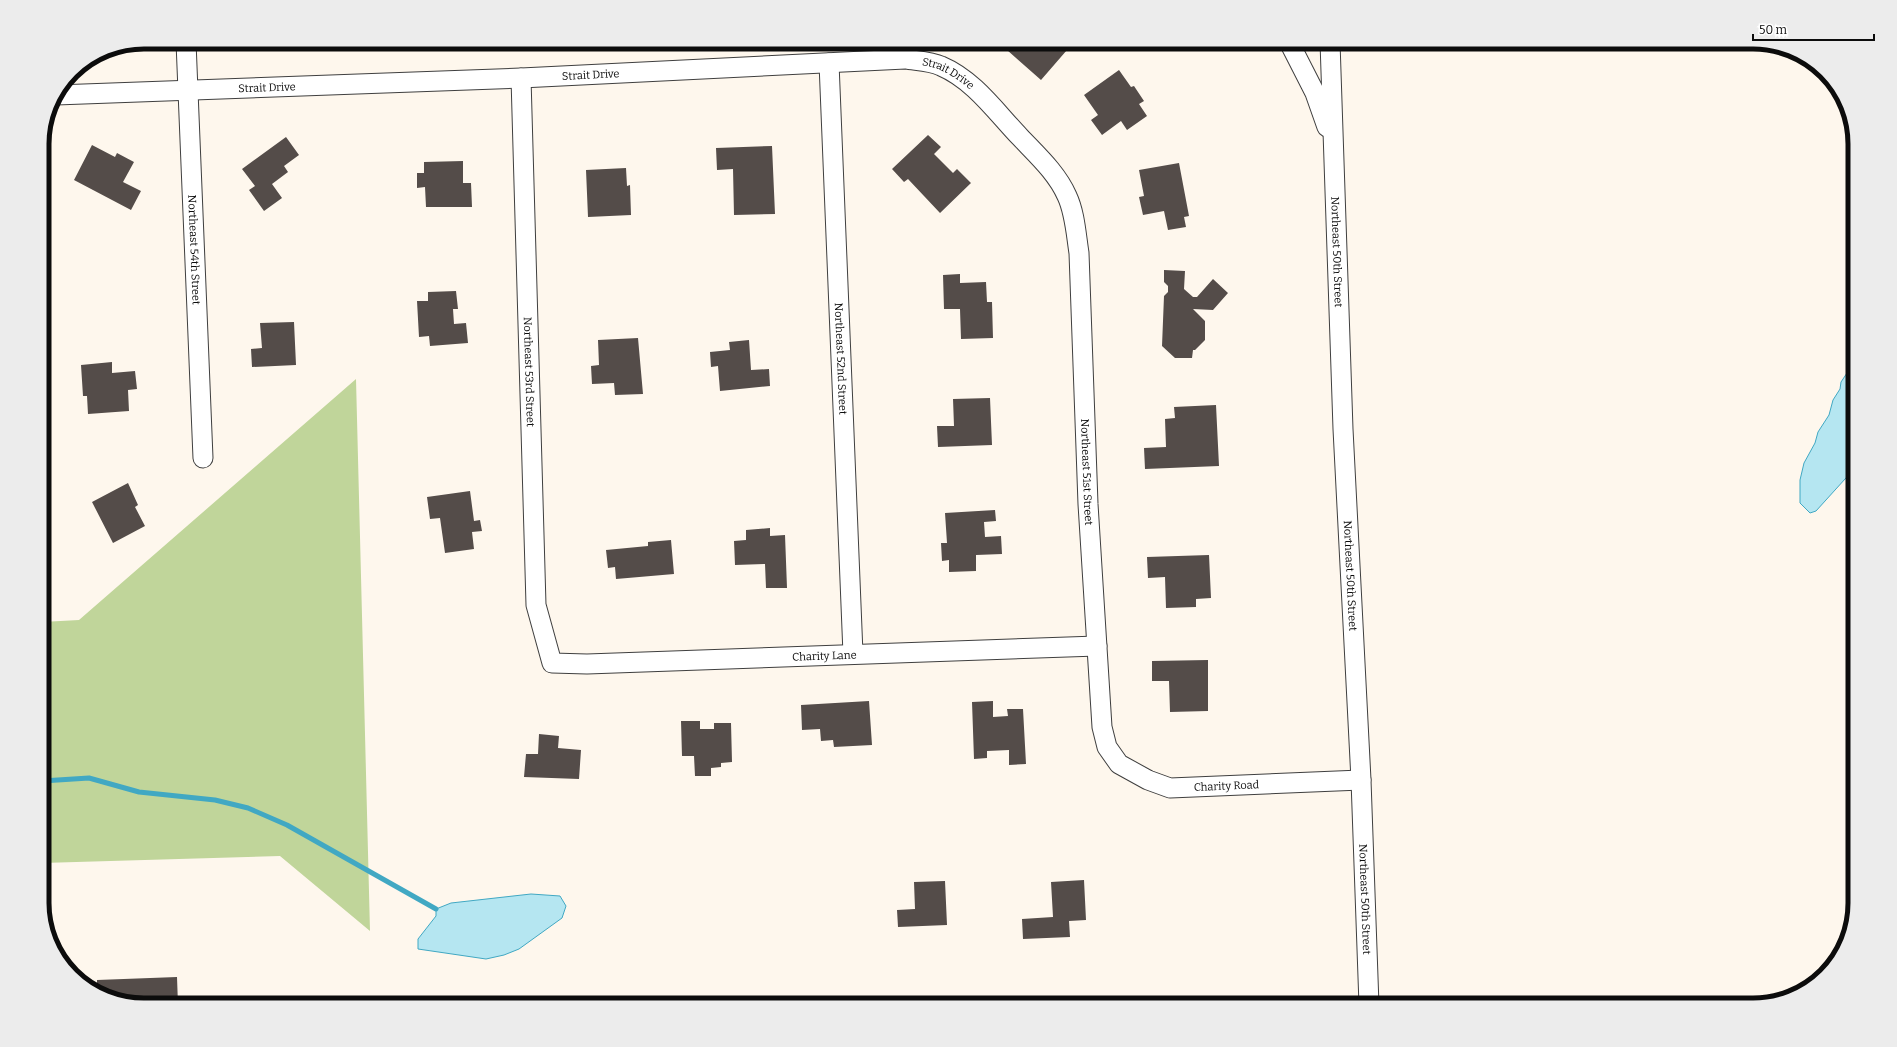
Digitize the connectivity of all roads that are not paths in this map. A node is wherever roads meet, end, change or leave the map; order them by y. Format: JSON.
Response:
{"nodes":[{"id":1,"x":186,"y":49,"type":"edge"},
{"id":2,"x":1293,"y":49,"type":"edge"},
{"id":3,"x":1330,"y":49,"type":"edge"},
{"id":4,"x":830,"y":63,"type":"junction"},
{"id":5,"x":521,"y":78,"type":"junction"},
{"id":6,"x":188,"y":89,"type":"junction"},
{"id":7,"x":63,"y":95,"type":"edge"},
{"id":8,"x":1334,"y":145,"type":"junction"},
{"id":9,"x":1068,"y":197,"type":"joint"},
{"id":10,"x":203,"y":458,"type":"dead end"},
{"id":11,"x":1097,"y":646,"type":"junction"},
{"id":12,"x":853,"y":654,"type":"junction"},
{"id":13,"x":552,"y":663,"type":"joint"},
{"id":14,"x":1107,"y":747,"type":"joint"},
{"id":15,"x":1361,"y":780,"type":"junction"},
{"id":16,"x":1369,"y":998,"type":"edge"}],
"edges":[{"from":1,"to":6,"type":"street","name":"Northeast 54th Street"},
{"from":2,"to":8,"type":"street","name":"Northeast 50th Street"},
{"from":3,"to":8,"type":"street","name":"Northeast 50th Street"},
{"from":4,"to":5,"type":"street","name":"Strait Drive"},
{"from":4,"to":9,"type":"street","name":"Strait Drive"},
{"from":4,"to":12,"type":"street","name":"Northeast 52nd Street"},
{"from":5,"to":6,"type":"street","name":"Strait Drive"},
{"from":5,"to":13,"type":"street","name":"Northeast 53rd Street"},
{"from":6,"to":7,"type":"street","name":"Strait Drive"},
{"from":6,"to":10,"type":"street","name":"Northeast 54th Street"},
{"from":8,"to":15,"type":"street","name":"Northeast 50th Street"},
{"from":9,"to":11,"type":"street","name":"Northeast 51st Street"},
{"from":11,"to":12,"type":"street","name":"Charity Lane"},
{"from":11,"to":14,"type":"street","name":"Northeast 51st Street"},
{"from":12,"to":13,"type":"street","name":"Charity Lane"},
{"from":14,"to":15,"type":"street","name":"Charity Road"},
{"from":15,"to":16,"type":"street","name":"Northeast 50th Street"}]}
